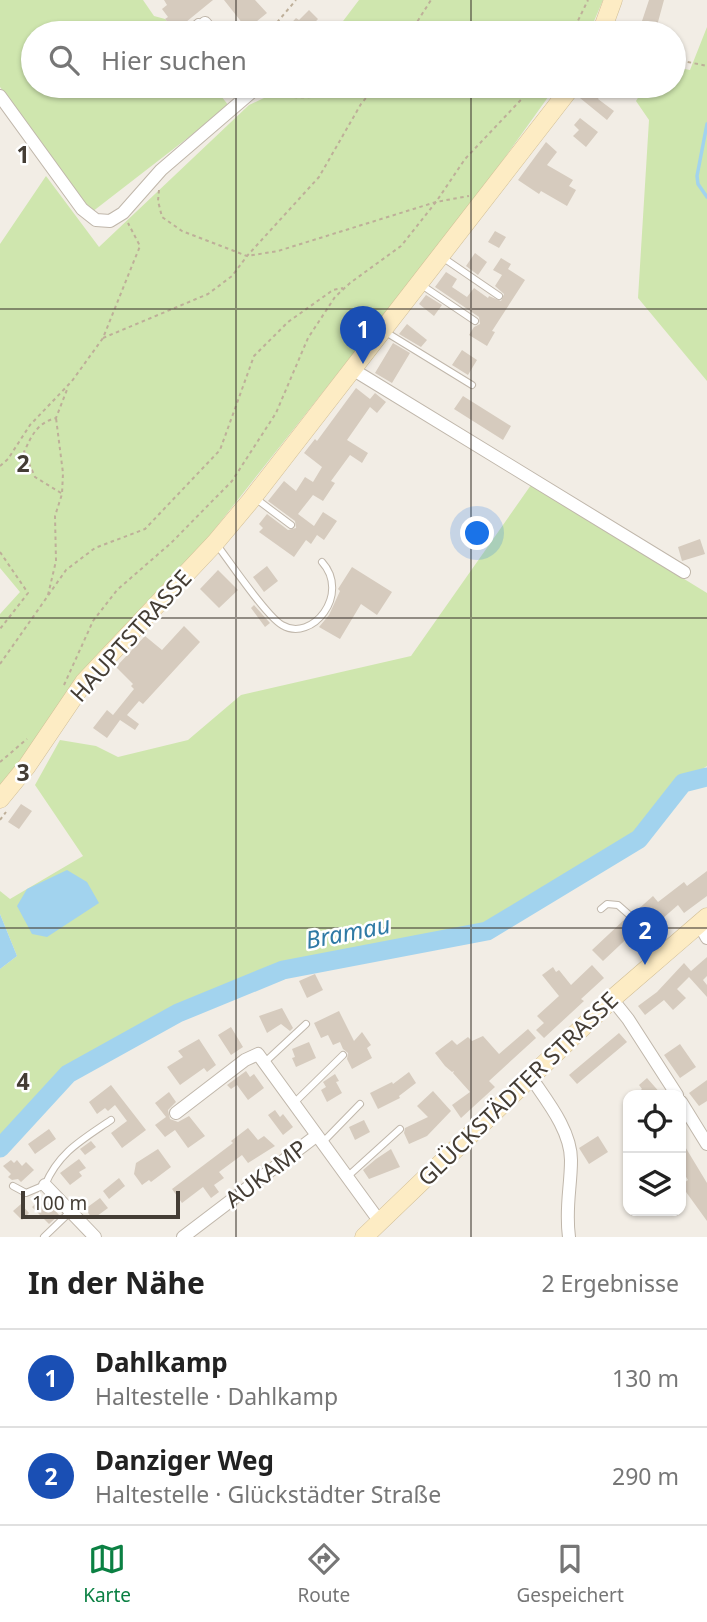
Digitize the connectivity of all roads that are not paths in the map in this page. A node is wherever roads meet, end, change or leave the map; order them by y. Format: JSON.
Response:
{"nodes":[{"id":1,"x":613,"y":0,"type":"edge"},
{"id":2,"x":605,"y":21,"type":"edge"},
{"id":3,"x":0,"y":96,"type":"edge"},
{"id":4,"x":242,"y":98,"type":"edge"},
{"id":5,"x":563,"y":98,"type":"edge"},
{"id":6,"x":440,"y":256,"type":"junction"},
{"id":7,"x":419,"y":283,"type":"junction"},
{"id":8,"x":499,"y":296,"type":"dead end"},
{"id":9,"x":475,"y":321,"type":"dead end"},
{"id":10,"x":382,"y":330,"type":"junction"},
{"id":11,"x":352,"y":369,"type":"junction"},
{"id":12,"x":472,"y":385,"type":"dead end"},
{"id":13,"x":253,"y":497,"type":"junction"},
{"id":14,"x":291,"y":525,"type":"dead end"},
{"id":15,"x":215,"y":543,"type":"junction"},
{"id":16,"x":322,"y":562,"type":"dead end"},
{"id":17,"x":684,"y":572,"type":"dead end"},
{"id":18,"x":0,"y":799,"type":"edge"},
{"id":19,"x":601,"y":909,"type":"dead end"},
{"id":20,"x":704,"y":926,"type":"edge"},
{"id":21,"x":668,"y":949,"type":"junction"},
{"id":22,"x":612,"y":999,"type":"junction"},
{"id":23,"x":306,"y":1024,"type":"dead end"},
{"id":24,"x":343,"y":1055,"type":"dead end"},
{"id":25,"x":264,"y":1063,"type":"junction"},
{"id":26,"x":530,"y":1076,"type":"junction"},
{"id":27,"x":674,"y":1090,"type":"edge"},
{"id":28,"x":293,"y":1104,"type":"junction"},
{"id":29,"x":359,"y":1104,"type":"dead end"},
{"id":30,"x":686,"y":1110,"type":"edge"},
{"id":31,"x":176,"y":1113,"type":"dead end"},
{"id":32,"x":111,"y":1120,"type":"dead end"},
{"id":33,"x":400,"y":1129,"type":"dead end"},
{"id":34,"x":319,"y":1140,"type":"junction"},
{"id":35,"x":707,"y":1144,"type":"edge"},
{"id":36,"x":346,"y":1177,"type":"junction"},
{"id":37,"x":45,"y":1185,"type":"junction"},
{"id":38,"x":13,"y":1186,"type":"dead end"},
{"id":39,"x":70,"y":1212,"type":"junction"},
{"id":40,"x":380,"y":1222,"type":"junction"},
{"id":41,"x":44,"y":1237,"type":"edge"},
{"id":42,"x":95,"y":1237,"type":"edge"},
{"id":43,"x":183,"y":1237,"type":"edge"},
{"id":44,"x":364,"y":1237,"type":"edge"},
{"id":45,"x":569,"y":1237,"type":"edge"}],
"edges":[{"from":1,"to":2,"type":"street"},
{"from":3,"to":4,"type":"street"},
{"from":5,"to":6,"type":"street","name":"HAUPTSTRASSE"},
{"from":6,"to":7,"type":"street","name":"HAUPTSTRASSE"},
{"from":6,"to":8,"type":"lane"},
{"from":7,"to":9,"type":"lane"},
{"from":7,"to":10,"type":"street","name":"HAUPTSTRASSE"},
{"from":10,"to":11,"type":"street","name":"HAUPTSTRASSE"},
{"from":10,"to":12,"type":"lane"},
{"from":11,"to":13,"type":"street","name":"HAUPTSTRASSE"},
{"from":11,"to":17,"type":"street"},
{"from":13,"to":14,"type":"lane"},
{"from":13,"to":15,"type":"street","name":"HAUPTSTRASSE"},
{"from":15,"to":16,"type":"lane"},
{"from":15,"to":18,"type":"street","name":"HAUPTSTRASSE"},
{"from":19,"to":21,"type":"lane"},
{"from":20,"to":21,"type":"street","name":"GLÜCKSTÄDTER STRASSE"},
{"from":21,"to":22,"type":"street","name":"GLÜCKSTÄDTER STRASSE"},
{"from":22,"to":26,"type":"street","name":"GLÜCKSTÄDTER STRASSE"},
{"from":22,"to":27,"type":"street"},
{"from":23,"to":25,"type":"lane"},
{"from":24,"to":28,"type":"lane"},
{"from":25,"to":28,"type":"street","name":"AUKAMP"},
{"from":25,"to":31,"type":"street"},
{"from":26,"to":40,"type":"street","name":"GLÜCKSTÄDTER STRASSE"},
{"from":26,"to":45,"type":"street"},
{"from":28,"to":34,"type":"street","name":"AUKAMP"},
{"from":29,"to":34,"type":"lane"},
{"from":30,"to":35,"type":"street"},
{"from":32,"to":37,"type":"lane"},
{"from":33,"to":36,"type":"lane"},
{"from":34,"to":36,"type":"street","name":"AUKAMP"},
{"from":34,"to":43,"type":"street","name":"AUKAMP"},
{"from":36,"to":40,"type":"street","name":"AUKAMP"},
{"from":37,"to":38,"type":"lane"},
{"from":37,"to":39,"type":"street"},
{"from":39,"to":41,"type":"lane"},
{"from":39,"to":42,"type":"street"},
{"from":40,"to":44,"type":"street","name":"GLÜCKSTÄDTER STRASSE"}]}
